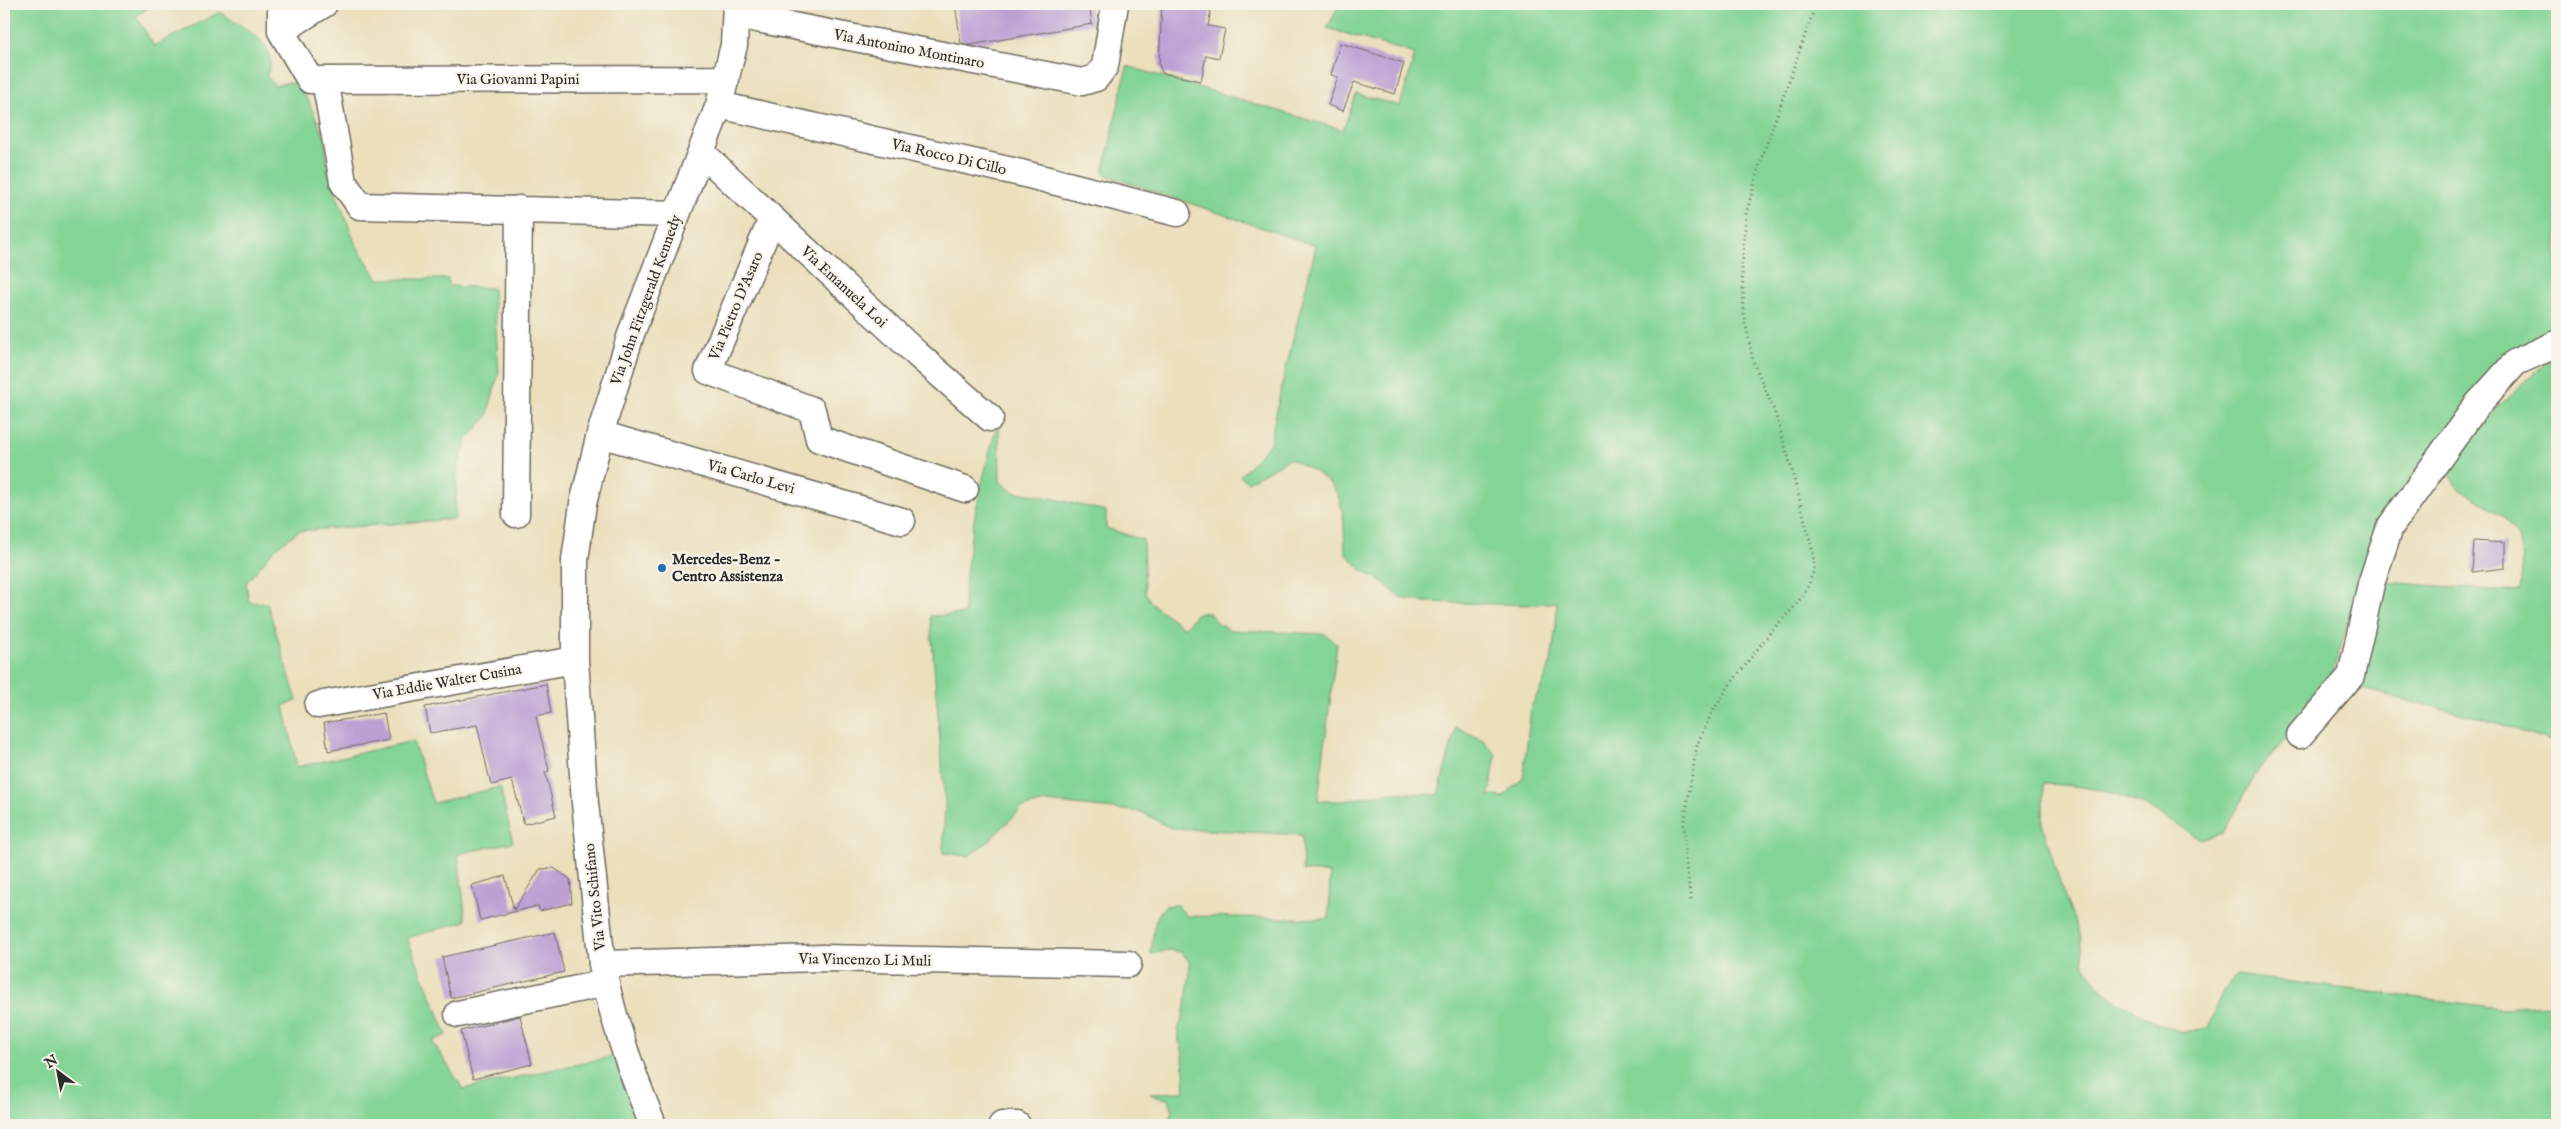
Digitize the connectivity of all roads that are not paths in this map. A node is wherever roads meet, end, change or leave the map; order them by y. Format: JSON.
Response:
{"nodes":[{"id":1,"x":281,"y":4,"type":"edge"},
{"id":2,"x":324,"y":4,"type":"edge"},
{"id":3,"x":1115,"y":4,"type":"edge"},
{"id":4,"x":736,"y":9,"type":"edge"},
{"id":5,"x":281,"y":31,"type":"junction"},
{"id":6,"x":726,"y":79,"type":"junction"},
{"id":7,"x":318,"y":80,"type":"junction"},
{"id":8,"x":719,"y":105,"type":"junction"},
{"id":9,"x":701,"y":152,"type":"junction"},
{"id":10,"x":519,"y":209,"type":"junction"},
{"id":11,"x":1177,"y":213,"type":"dead end"},
{"id":12,"x":677,"y":214,"type":"junction"},
{"id":13,"x":772,"y":219,"type":"junction"},
{"id":14,"x":2557,"y":344,"type":"edge"},
{"id":15,"x":990,"y":418,"type":"dead end"},
{"id":16,"x":600,"y":434,"type":"junction"},
{"id":17,"x":965,"y":489,"type":"dead end"},
{"id":18,"x":516,"y":514,"type":"dead end"},
{"id":19,"x":902,"y":522,"type":"dead end"},
{"id":20,"x":575,"y":660,"type":"junction"},
{"id":21,"x":318,"y":705,"type":"dead end"},
{"id":22,"x":2300,"y":735,"type":"dead end"},
{"id":23,"x":1128,"y":964,"type":"dead end"},
{"id":24,"x":604,"y":973,"type":"junction"},
{"id":25,"x":458,"y":1014,"type":"dead end"},
{"id":26,"x":653,"y":1125,"type":"edge"},
{"id":27,"x":1002,"y":1125,"type":"edge"},
{"id":28,"x":1017,"y":1125,"type":"edge"}],
"edges":[{"from":1,"to":5,"type":"street"},
{"from":2,"to":5,"type":"street"},
{"from":3,"to":4,"type":"street","name":"Via Antonino Montinaro"},
{"from":4,"to":6,"type":"street","name":"Via John Fitzgerald Kennedy"},
{"from":5,"to":7,"type":"street"},
{"from":6,"to":7,"type":"street","name":"Via Giovanni Papini"},
{"from":6,"to":8,"type":"street","name":"Via John Fitzgerald Kennedy"},
{"from":7,"to":10,"type":"street"},
{"from":8,"to":9,"type":"street","name":"Via John Fitzgerald Kennedy"},
{"from":8,"to":11,"type":"street","name":"Via Rocco Di Cillo"},
{"from":9,"to":12,"type":"street","name":"Via John Fitzgerald Kennedy"},
{"from":9,"to":13,"type":"street","name":"Via Emanuela Loi"},
{"from":10,"to":12,"type":"street"},
{"from":10,"to":18,"type":"street"},
{"from":12,"to":16,"type":"street","name":"Via John Fitzgerald Kennedy"},
{"from":13,"to":15,"type":"street","name":"Via Emanuela Loi"},
{"from":13,"to":17,"type":"street","name":"Via Pietro D'Asaro"},
{"from":14,"to":22,"type":"street"},
{"from":16,"to":19,"type":"street","name":"Via Carlo Levi"},
{"from":16,"to":20,"type":"street","name":"Via John Fitzgerald Kennedy"},
{"from":20,"to":21,"type":"street","name":"Via Eddie Walter Cusina"},
{"from":20,"to":24,"type":"street","name":"Via Vito Schifano"},
{"from":23,"to":24,"type":"street","name":"Via Vincenzo Li Muli"},
{"from":24,"to":25,"type":"street","name":"Via Vincenzo Li Muli"},
{"from":24,"to":26,"type":"street","name":"Via Vito Schifano"},
{"from":27,"to":28,"type":"street"}]}
